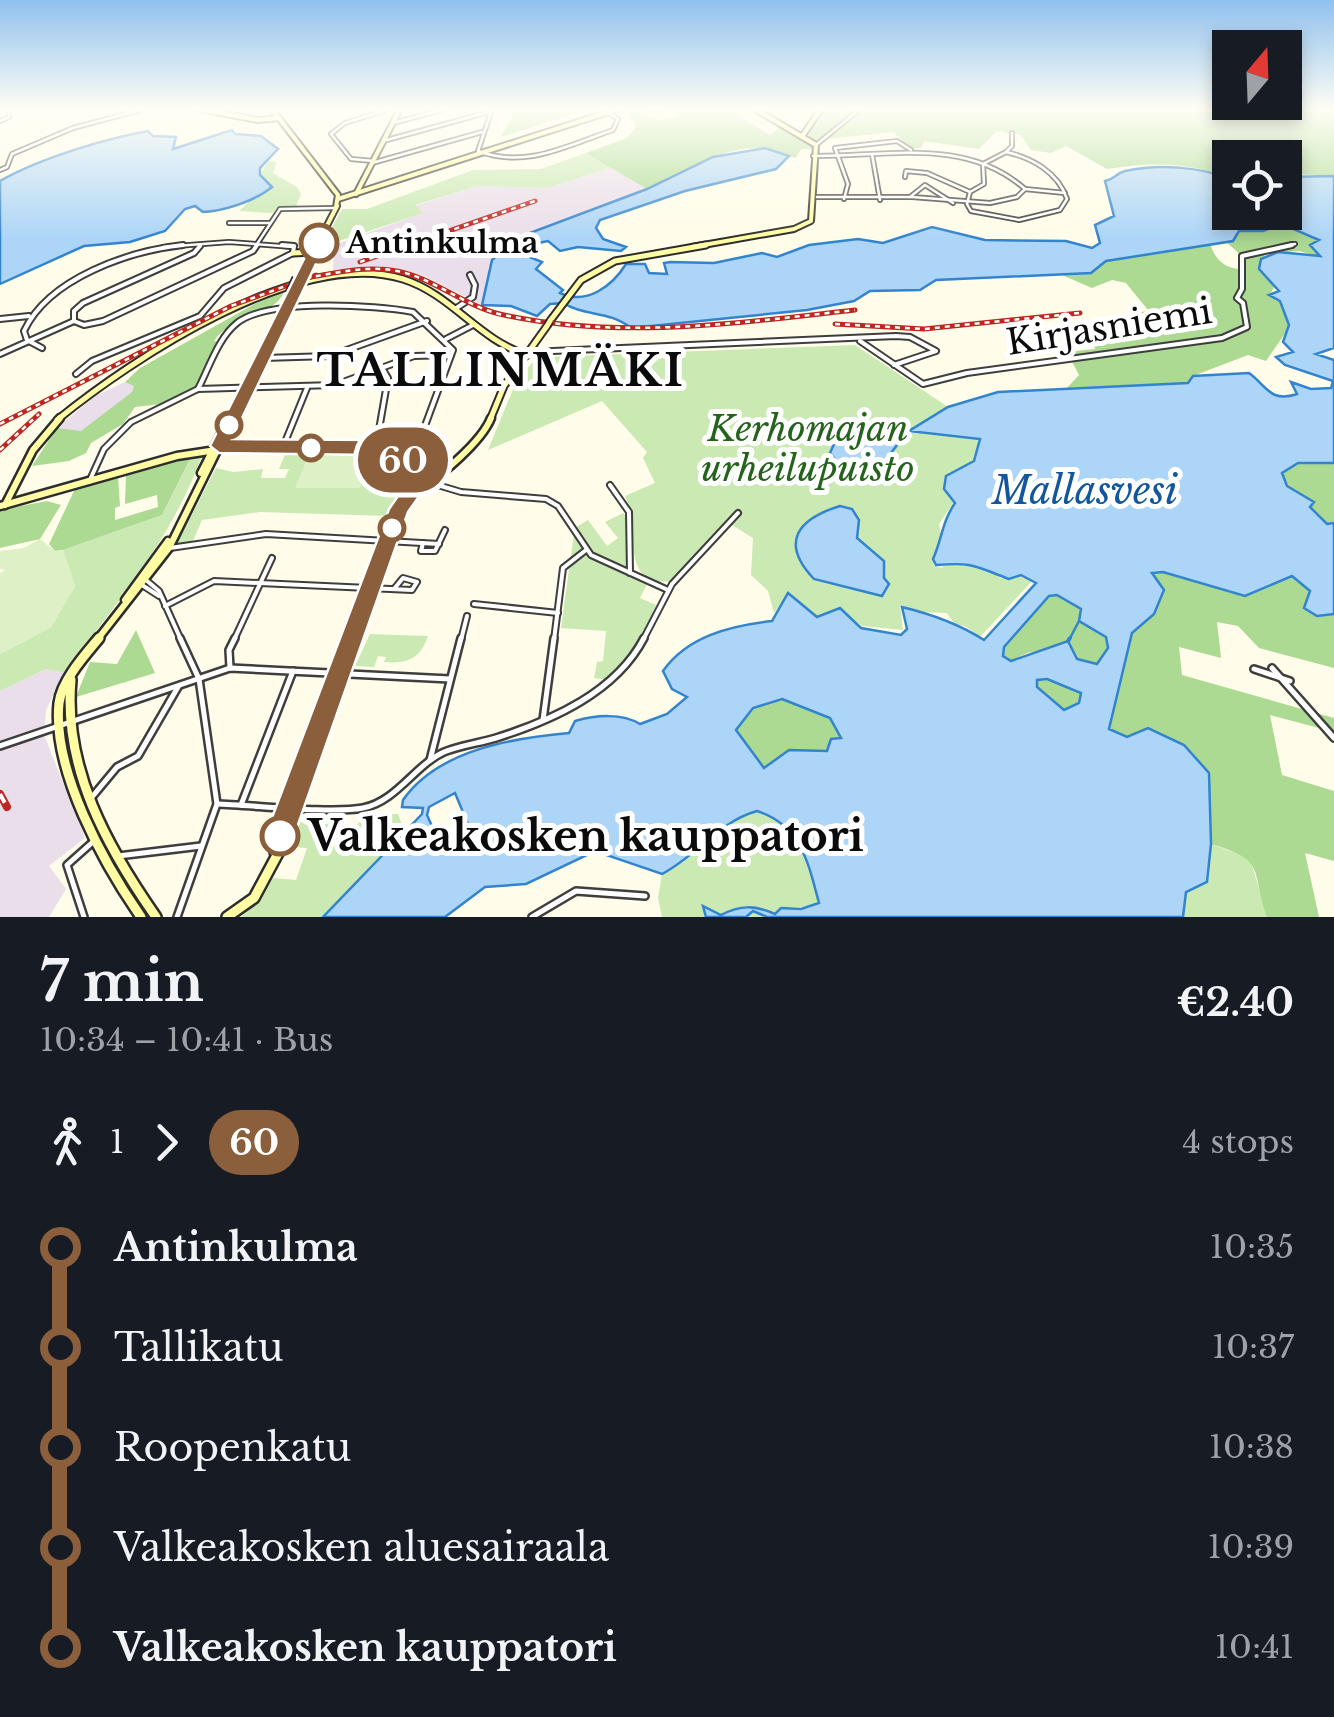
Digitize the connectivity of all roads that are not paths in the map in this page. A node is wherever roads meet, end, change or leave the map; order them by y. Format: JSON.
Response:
{"nodes":[{"id":1,"x":17,"y":152,"type":"edge"},
{"id":2,"x":305,"y":152,"type":"edge"},
{"id":3,"x":345,"y":152,"type":"edge"},
{"id":4,"x":377,"y":152,"type":"edge"},
{"id":5,"x":409,"y":152,"type":"edge"},
{"id":6,"x":483,"y":152,"type":"edge"},
{"id":7,"x":492,"y":152,"type":"edge"},
{"id":8,"x":552,"y":152,"type":"edge"},
{"id":9,"x":814,"y":152,"type":"edge"},
{"id":10,"x":838,"y":152,"type":"edge"},
{"id":11,"x":894,"y":152,"type":"edge"},
{"id":12,"x":922,"y":152,"type":"edge"},
{"id":13,"x":1006,"y":152,"type":"joint"},
{"id":14,"x":872,"y":154,"type":"junction"},
{"id":15,"x":483,"y":155,"type":"junction"},
{"id":16,"x":813,"y":156,"type":"junction"},
{"id":17,"x":841,"y":157,"type":"junction"},
{"id":18,"x":372,"y":162,"type":"junction"},
{"id":19,"x":985,"y":162,"type":"junction"},
{"id":20,"x":0,"y":170,"type":"edge"},
{"id":21,"x":906,"y":178,"type":"dead end"},
{"id":22,"x":1025,"y":189,"type":"junction"},
{"id":23,"x":970,"y":192,"type":"junction"},
{"id":24,"x":356,"y":194,"type":"junction"},
{"id":25,"x":1067,"y":194,"type":"junction"},
{"id":26,"x":817,"y":197,"type":"junction"},
{"id":27,"x":910,"y":197,"type":"junction"},
{"id":28,"x":341,"y":198,"type":"junction"},
{"id":29,"x":844,"y":199,"type":"junction"},
{"id":30,"x":880,"y":200,"type":"junction"},
{"id":31,"x":953,"y":203,"type":"junction"},
{"id":32,"x":968,"y":204,"type":"junction"},
{"id":33,"x":336,"y":208,"type":"junction"},
{"id":34,"x":229,"y":223,"type":"dead end"},
{"id":35,"x":270,"y":223,"type":"junction"},
{"id":36,"x":1295,"y":244,"type":"dead end"},
{"id":37,"x":257,"y":245,"type":"junction"},
{"id":38,"x":200,"y":246,"type":"junction"},
{"id":39,"x":292,"y":253,"type":"junction"},
{"id":40,"x":311,"y":253,"type":"junction"},
{"id":41,"x":470,"y":276,"type":"dead end"},
{"id":42,"x":455,"y":309,"type":"junction"},
{"id":43,"x":286,"y":311,"type":"junction"},
{"id":44,"x":29,"y":316,"type":"junction"},
{"id":45,"x":0,"y":319,"type":"edge"},
{"id":46,"x":74,"y":321,"type":"junction"},
{"id":47,"x":427,"y":321,"type":"junction"},
{"id":48,"x":476,"y":322,"type":"junction"},
{"id":49,"x":446,"y":339,"type":"junction"},
{"id":50,"x":29,"y":341,"type":"junction"},
{"id":51,"x":860,"y":341,"type":"junction"},
{"id":52,"x":42,"y":348,"type":"dead end"},
{"id":53,"x":529,"y":353,"type":"junction"},
{"id":54,"x":0,"y":354,"type":"edge"},
{"id":55,"x":452,"y":355,"type":"junction"},
{"id":56,"x":262,"y":358,"type":"junction"},
{"id":57,"x":893,"y":365,"type":"junction"},
{"id":58,"x":382,"y":368,"type":"junction"},
{"id":59,"x":76,"y":374,"type":"dead end"},
{"id":60,"x":198,"y":388,"type":"junction"},
{"id":61,"x":246,"y":388,"type":"junction"},
{"id":62,"x":307,"y":388,"type":"junction"},
{"id":63,"x":215,"y":448,"type":"junction"},
{"id":64,"x":283,"y":448,"type":"junction"},
{"id":65,"x":376,"y":448,"type":"junction"},
{"id":66,"x":400,"y":458,"type":"junction"},
{"id":67,"x":429,"y":477,"type":"junction"},
{"id":68,"x":89,"y":482,"type":"junction"},
{"id":69,"x":610,"y":486,"type":"dead end"},
{"id":70,"x":6,"y":503,"type":"edge"},
{"id":71,"x":738,"y":512,"type":"dead end"},
{"id":72,"x":445,"y":530,"type":"dead end"},
{"id":73,"x":388,"y":541,"type":"junction"},
{"id":74,"x":423,"y":543,"type":"junction"},
{"id":75,"x":439,"y":544,"type":"junction"},
{"id":76,"x":166,"y":548,"type":"junction"},
{"id":77,"x":586,"y":550,"type":"junction"},
{"id":78,"x":272,"y":558,"type":"dead end"},
{"id":79,"x":630,"y":573,"type":"junction"},
{"id":80,"x":143,"y":582,"type":"junction"},
{"id":81,"x":260,"y":584,"type":"junction"},
{"id":82,"x":371,"y":589,"type":"junction"},
{"id":83,"x":394,"y":589,"type":"junction"},
{"id":84,"x":668,"y":590,"type":"junction"},
{"id":85,"x":164,"y":604,"type":"junction"},
{"id":86,"x":474,"y":604,"type":"dead end"},
{"id":87,"x":558,"y":613,"type":"junction"},
{"id":88,"x":467,"y":616,"type":"dead end"},
{"id":89,"x":230,"y":668,"type":"junction"},
{"id":90,"x":1272,"y":668,"type":"dead end"},
{"id":91,"x":1254,"y":669,"type":"dead end"},
{"id":92,"x":293,"y":672,"type":"junction"},
{"id":93,"x":341,"y":674,"type":"junction"},
{"id":94,"x":1280,"y":678,"type":"junction"},
{"id":95,"x":450,"y":679,"type":"junction"},
{"id":96,"x":199,"y":680,"type":"junction"},
{"id":97,"x":1290,"y":681,"type":"dead end"},
{"id":98,"x":178,"y":686,"type":"junction"},
{"id":99,"x":543,"y":720,"type":"junction"},
{"id":100,"x":64,"y":725,"type":"junction"},
{"id":101,"x":1334,"y":738,"type":"edge"},
{"id":102,"x":0,"y":746,"type":"edge"},
{"id":103,"x":430,"y":760,"type":"junction"},
{"id":104,"x":92,"y":798,"type":"junction"},
{"id":105,"x":217,"y":804,"type":"junction"},
{"id":106,"x":241,"y":804,"type":"junction"},
{"id":107,"x":293,"y":808,"type":"junction"},
{"id":108,"x":106,"y":831,"type":"junction"},
{"id":109,"x":96,"y":838,"type":"junction"},
{"id":110,"x":201,"y":846,"type":"junction"},
{"id":111,"x":118,"y":856,"type":"junction"},
{"id":112,"x":645,"y":896,"type":"dead end"},
{"id":113,"x":84,"y":917,"type":"edge"},
{"id":114,"x":140,"y":917,"type":"edge"},
{"id":115,"x":156,"y":917,"type":"edge"},
{"id":116,"x":177,"y":917,"type":"edge"},
{"id":117,"x":228,"y":917,"type":"edge"},
{"id":118,"x":532,"y":917,"type":"edge"}],
"edges":[{"from":1,"to":20,"type":"street"},
{"from":2,"to":28,"type":"main road"},
{"from":3,"to":18,"type":"street"},
{"from":4,"to":18,"type":"main road"},
{"from":5,"to":18,"type":"street"},
{"from":6,"to":15,"type":"street"},
{"from":7,"to":15,"type":"main road"},
{"from":8,"to":15,"type":"street"},
{"from":9,"to":16,"type":"main road"},
{"from":10,"to":17,"type":"street"},
{"from":11,"to":14,"type":"street"},
{"from":12,"to":19,"type":"street"},
{"from":13,"to":19,"type":"street"},
{"from":13,"to":25,"type":"street"},
{"from":14,"to":17,"type":"street"},
{"from":14,"to":30,"type":"street"},
{"from":15,"to":24,"type":"main road"},
{"from":16,"to":17,"type":"street"},
{"from":16,"to":26,"type":"main road"},
{"from":17,"to":29,"type":"street"},
{"from":18,"to":24,"type":"main road"},
{"from":19,"to":22,"type":"street"},
{"from":19,"to":23,"type":"street"},
{"from":21,"to":23,"type":"street"},
{"from":22,"to":25,"type":"street"},
{"from":22,"to":32,"type":"street"},
{"from":23,"to":32,"type":"street"},
{"from":24,"to":28,"type":"main road"},
{"from":25,"to":32,"type":"street"},
{"from":26,"to":29,"type":"street"},
{"from":26,"to":53,"type":"main road"},
{"from":27,"to":30,"type":"street"},
{"from":27,"to":31,"type":"street"},
{"from":27,"to":31,"type":"street"},
{"from":28,"to":33,"type":"main road"},
{"from":29,"to":30,"type":"street"},
{"from":31,"to":32,"type":"street"},
{"from":33,"to":35,"type":"street"},
{"from":33,"to":40,"type":"main road"},
{"from":34,"to":35,"type":"street"},
{"from":35,"to":37,"type":"street"},
{"from":36,"to":57,"type":"street","name":"Kirjasniemi"},
{"from":37,"to":38,"type":"street"},
{"from":37,"to":39,"type":"street"},
{"from":37,"to":46,"type":"street"},
{"from":38,"to":44,"type":"street"},
{"from":38,"to":46,"type":"street"},
{"from":39,"to":40,"type":"main road"},
{"from":39,"to":59,"type":"street"},
{"from":40,"to":43,"type":"main road","bridge":true},
{"from":41,"to":42,"type":"street"},
{"from":42,"to":48,"type":"main road"},
{"from":42,"to":70,"type":"main road"},
{"from":43,"to":47,"type":"street"},
{"from":43,"to":56,"type":"main road"},
{"from":43,"to":60,"type":"street"},
{"from":44,"to":45,"type":"street"},
{"from":44,"to":50,"type":"street"},
{"from":46,"to":50,"type":"street"},
{"from":47,"to":49,"type":"street"},
{"from":47,"to":56,"type":"street"},
{"from":48,"to":49,"type":"street"},
{"from":48,"to":53,"type":"main road"},
{"from":49,"to":55,"type":"street"},
{"from":50,"to":52,"type":"street"},
{"from":50,"to":54,"type":"street"},
{"from":51,"to":53,"type":"street"},
{"from":51,"to":57,"type":"street","name":"Kirjasniemi"},
{"from":51,"to":57,"type":"street"},
{"from":53,"to":67,"type":"main road"},
{"from":55,"to":58,"type":"street"},
{"from":55,"to":66,"type":"street"},
{"from":56,"to":61,"type":"main road"},
{"from":58,"to":62,"type":"street"},
{"from":58,"to":65,"type":"street"},
{"from":60,"to":61,"type":"street"},
{"from":60,"to":68,"type":"street"},
{"from":61,"to":62,"type":"street"},
{"from":61,"to":63,"type":"main road"},
{"from":62,"to":64,"type":"street"},
{"from":63,"to":64,"type":"street"},
{"from":63,"to":68,"type":"main road"},
{"from":63,"to":76,"type":"main road"},
{"from":64,"to":65,"type":"street"},
{"from":65,"to":66,"type":"street"},
{"from":66,"to":67,"type":"street"},
{"from":67,"to":73,"type":"main road"},
{"from":67,"to":77,"type":"street"},
{"from":68,"to":70,"type":"main road"},
{"from":69,"to":79,"type":"street"},
{"from":71,"to":84,"type":"street"},
{"from":72,"to":75,"type":"street"},
{"from":73,"to":74,"type":"street"},
{"from":73,"to":76,"type":"street"},
{"from":73,"to":82,"type":"main road"},
{"from":74,"to":75,"type":"street"},
{"from":74,"to":75,"type":"street"},
{"from":76,"to":80,"type":"main road"},
{"from":77,"to":79,"type":"street"},
{"from":77,"to":87,"type":"street"},
{"from":78,"to":81,"type":"street"},
{"from":79,"to":84,"type":"street"},
{"from":80,"to":85,"type":"street"},
{"from":80,"to":100,"type":"main road"},
{"from":81,"to":82,"type":"street"},
{"from":81,"to":85,"type":"street"},
{"from":81,"to":89,"type":"street"},
{"from":82,"to":83,"type":"street"},
{"from":82,"to":93,"type":"main road"},
{"from":83,"to":83,"type":"street"},
{"from":84,"to":99,"type":"street"},
{"from":85,"to":96,"type":"street"},
{"from":86,"to":87,"type":"street"},
{"from":87,"to":99,"type":"street"},
{"from":88,"to":95,"type":"street"},
{"from":89,"to":92,"type":"street"},
{"from":89,"to":96,"type":"street"},
{"from":90,"to":94,"type":"street"},
{"from":91,"to":94,"type":"street"},
{"from":92,"to":93,"type":"street"},
{"from":92,"to":106,"type":"street"},
{"from":93,"to":95,"type":"street"},
{"from":93,"to":107,"type":"main road"},
{"from":94,"to":97,"type":"street"},
{"from":94,"to":101,"type":"street"},
{"from":95,"to":103,"type":"street"},
{"from":96,"to":98,"type":"street"},
{"from":96,"to":105,"type":"street"},
{"from":98,"to":100,"type":"street"},
{"from":98,"to":104,"type":"street"},
{"from":99,"to":103,"type":"street"},
{"from":100,"to":102,"type":"street"},
{"from":100,"to":104,"type":"main road"},
{"from":100,"to":109,"type":"main road"},
{"from":103,"to":107,"type":"street"},
{"from":104,"to":108,"type":"main road"},
{"from":105,"to":106,"type":"street"},
{"from":105,"to":110,"type":"street"},
{"from":106,"to":107,"type":"street"},
{"from":107,"to":117,"type":"main road"},
{"from":108,"to":109,"type":"street"},
{"from":108,"to":111,"type":"main road"},
{"from":109,"to":113,"type":"street"},
{"from":109,"to":114,"type":"main road"},
{"from":110,"to":111,"type":"street"},
{"from":110,"to":116,"type":"street"},
{"from":111,"to":115,"type":"main road"},
{"from":112,"to":118,"type":"street"}]}
